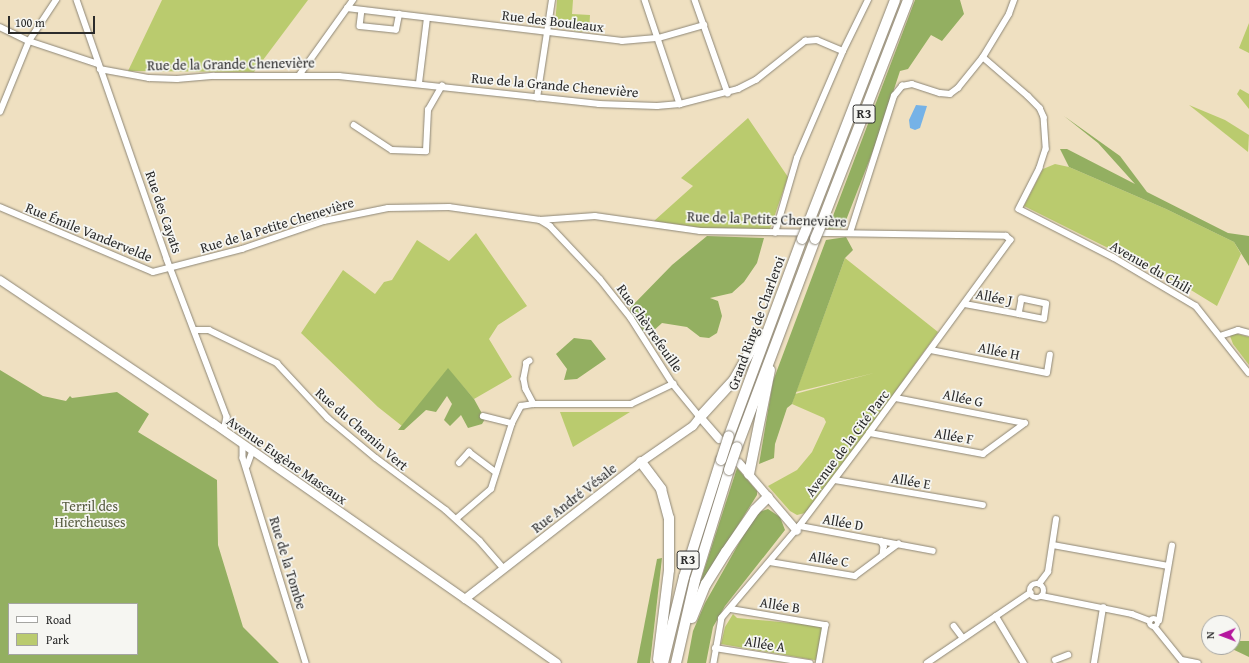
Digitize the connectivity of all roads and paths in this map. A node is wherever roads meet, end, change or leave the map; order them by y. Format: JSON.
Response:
{"nodes":[{"id":1,"x":56,"y":0,"type":"edge"},
{"id":2,"x":77,"y":0,"type":"edge"},
{"id":3,"x":353,"y":0,"type":"edge"},
{"id":4,"x":552,"y":0,"type":"edge"},
{"id":5,"x":645,"y":0,"type":"edge"},
{"id":6,"x":695,"y":0,"type":"edge"},
{"id":7,"x":868,"y":0,"type":"edge"},
{"id":8,"x":896,"y":0,"type":"edge"},
{"id":9,"x":908,"y":0,"type":"edge"},
{"id":10,"x":1014,"y":0,"type":"edge"},
{"id":11,"x":347,"y":8,"type":"junction"},
{"id":12,"x":362,"y":10,"type":"junction"},
{"id":13,"x":399,"y":14,"type":"junction"},
{"id":14,"x":427,"y":18,"type":"junction"},
{"id":15,"x":704,"y":25,"type":"junction"},
{"id":16,"x":0,"y":27,"type":"edge"},
{"id":17,"x":547,"y":33,"type":"junction"},
{"id":18,"x":659,"y":38,"type":"junction"},
{"id":19,"x":29,"y":41,"type":"junction"},
{"id":20,"x":843,"y":51,"type":"junction"},
{"id":21,"x":983,"y":57,"type":"junction"},
{"id":22,"x":99,"y":66,"type":"junction"},
{"id":23,"x":300,"y":74,"type":"junction"},
{"id":24,"x":419,"y":83,"type":"junction"},
{"id":25,"x":442,"y":86,"type":"junction"},
{"id":26,"x":728,"y":93,"type":"junction"},
{"id":27,"x":537,"y":98,"type":"junction"},
{"id":28,"x":680,"y":104,"type":"junction"},
{"id":29,"x":0,"y":112,"type":"edge"},
{"id":30,"x":354,"y":125,"type":"dead end"},
{"id":31,"x":0,"y":207,"type":"edge"},
{"id":32,"x":540,"y":220,"type":"junction"},
{"id":33,"x":775,"y":233,"type":"junction"},
{"id":34,"x":850,"y":233,"type":"junction"},
{"id":35,"x":1011,"y":240,"type":"joint"},
{"id":36,"x":171,"y":268,"type":"junction"},
{"id":37,"x":0,"y":280,"type":"edge"},
{"id":38,"x":965,"y":304,"type":"junction"},
{"id":39,"x":1019,"y":314,"type":"junction"},
{"id":40,"x":772,"y":319,"type":"junction"},
{"id":41,"x":194,"y":330,"type":"junction"},
{"id":42,"x":1249,"y":333,"type":"edge"},
{"id":43,"x":1220,"y":336,"type":"junction"},
{"id":44,"x":931,"y":350,"type":"junction"},
{"id":45,"x":772,"y":351,"type":"junction"},
{"id":46,"x":1050,"y":355,"type":"dead end"},
{"id":47,"x":530,"y":361,"type":"dead end"},
{"id":48,"x":1249,"y":373,"type":"edge"},
{"id":49,"x":673,"y":384,"type":"junction"},
{"id":50,"x":896,"y":398,"type":"junction"},
{"id":51,"x":534,"y":404,"type":"junction"},
{"id":52,"x":483,"y":416,"type":"dead end"},
{"id":53,"x":700,"y":418,"type":"junction"},
{"id":54,"x":1025,"y":423,"type":"joint"},
{"id":55,"x":512,"y":424,"type":"junction"},
{"id":56,"x":224,"y":432,"type":"junction"},
{"id":57,"x":870,"y":433,"type":"junction"},
{"id":58,"x":719,"y":439,"type":"dead end"},
{"id":59,"x":243,"y":446,"type":"junction"},
{"id":60,"x":252,"y":452,"type":"junction"},
{"id":61,"x":641,"y":462,"type":"junction"},
{"id":62,"x":459,"y":463,"type":"dead end"},
{"id":63,"x":739,"y":463,"type":"dead end"},
{"id":64,"x":247,"y":470,"type":"junction"},
{"id":65,"x":496,"y":472,"type":"junction"},
{"id":66,"x":749,"y":474,"type":"junction"},
{"id":67,"x":835,"y":480,"type":"junction"},
{"id":68,"x":768,"y":497,"type":"junction"},
{"id":69,"x":983,"y":506,"type":"dead end"},
{"id":70,"x":456,"y":519,"type":"junction"},
{"id":71,"x":1056,"y":520,"type":"dead end"},
{"id":72,"x":799,"y":528,"type":"junction"},
{"id":73,"x":881,"y":541,"type":"junction"},
{"id":74,"x":898,"y":544,"type":"junction"},
{"id":75,"x":1052,"y":546,"type":"junction"},
{"id":76,"x":1172,"y":546,"type":"dead end"},
{"id":77,"x":933,"y":551,"type":"dead end"},
{"id":78,"x":883,"y":555,"type":"junction"},
{"id":79,"x":770,"y":562,"type":"junction"},
{"id":80,"x":1168,"y":566,"type":"junction"},
{"id":81,"x":504,"y":569,"type":"junction"},
{"id":82,"x":1039,"y":584,"type":"junction"},
{"id":83,"x":1030,"y":593,"type":"junction"},
{"id":84,"x":1042,"y":596,"type":"junction"},
{"id":85,"x":465,"y":599,"type":"junction"},
{"id":86,"x":1103,"y":608,"type":"junction"},
{"id":87,"x":731,"y":609,"type":"junction"},
{"id":88,"x":996,"y":616,"type":"junction"},
{"id":89,"x":1150,"y":621,"type":"junction"},
{"id":90,"x":1159,"y":621,"type":"junction"},
{"id":91,"x":954,"y":626,"type":"dead end"},
{"id":92,"x":1155,"y":627,"type":"junction"},
{"id":93,"x":681,"y":637,"type":"junction"},
{"id":94,"x":963,"y":638,"type":"junction"},
{"id":95,"x":715,"y":648,"type":"junction"},
{"id":96,"x":1068,"y":655,"type":"dead end"},
{"id":97,"x":1055,"y":660,"type":"dead end"},
{"id":98,"x":1063,"y":660,"type":"edge"},
{"id":99,"x":1183,"y":662,"type":"edge"},
{"id":100,"x":306,"y":663,"type":"edge"},
{"id":101,"x":557,"y":663,"type":"edge"},
{"id":102,"x":658,"y":663,"type":"edge"},
{"id":103,"x":663,"y":663,"type":"edge"},
{"id":104,"x":676,"y":663,"type":"edge"},
{"id":105,"x":714,"y":663,"type":"edge"},
{"id":106,"x":810,"y":663,"type":"edge"},
{"id":107,"x":819,"y":663,"type":"edge"},
{"id":108,"x":927,"y":663,"type":"edge"},
{"id":109,"x":1024,"y":663,"type":"edge"},
{"id":110,"x":1094,"y":663,"type":"edge"},
{"id":111,"x":1198,"y":663,"type":"edge"}],
"edges":[{"from":1,"to":19,"type":"street"},
{"from":2,"to":22,"type":"street","name":"Rue des Cayats"},
{"from":3,"to":11,"type":"street"},
{"from":4,"to":17,"type":"street"},
{"from":5,"to":18,"type":"street"},
{"from":6,"to":15,"type":"street"},
{"from":7,"to":20,"type":"street"},
{"from":8,"to":40,"type":"highway","name":"Grand Ring de Charleroi","number":"R3","bridge":true},
{"from":9,"to":45,"type":"highway","name":"Grand Ring de Charleroi","number":"R3","bridge":true},
{"from":10,"to":21,"type":"street"},
{"from":11,"to":12,"type":"street","name":"Rue des Bouleaux"},
{"from":11,"to":23,"type":"street"},
{"from":12,"to":13,"type":"street","name":"Rue des Bouleaux"},
{"from":12,"to":13,"type":"street"},
{"from":13,"to":14,"type":"street","name":"Rue des Bouleaux"},
{"from":14,"to":17,"type":"street","name":"Rue des Bouleaux"},
{"from":14,"to":24,"type":"street"},
{"from":15,"to":18,"type":"street","name":"Rue des Bouleaux"},
{"from":15,"to":26,"type":"street"},
{"from":16,"to":19,"type":"street","name":"Rue de la Grande Chenevière"},
{"from":17,"to":18,"type":"street","name":"Rue des Bouleaux"},
{"from":17,"to":27,"type":"street"},
{"from":18,"to":28,"type":"street"},
{"from":19,"to":22,"type":"street","name":"Rue de la Grande Chenevière"},
{"from":19,"to":29,"type":"street"},
{"from":20,"to":26,"type":"street","name":"Rue de la Grande Chenevière"},
{"from":20,"to":33,"type":"street"},
{"from":21,"to":34,"type":"street"},
{"from":21,"to":43,"type":"street","name":"Avenue du Chili"},
{"from":22,"to":23,"type":"street","name":"Rue de la Grande Chenevière"},
{"from":22,"to":36,"type":"street","name":"Rue des Cayats"},
{"from":23,"to":24,"type":"street","name":"Rue de la Grande Chenevière"},
{"from":24,"to":25,"type":"street","name":"Rue de la Grande Chenevière"},
{"from":25,"to":27,"type":"street","name":"Rue de la Grande Chenevière"},
{"from":25,"to":30,"type":"street"},
{"from":26,"to":28,"type":"street","name":"Rue de la Grande Chenevière"},
{"from":27,"to":28,"type":"street","name":"Rue de la Grande Chenevière"},
{"from":31,"to":36,"type":"street","name":"Rue Émile Vandervelde"},
{"from":32,"to":33,"type":"street","name":"Rue de la Petite Chenevière"},
{"from":32,"to":36,"type":"street","name":"Rue de la Petite Chenevière"},
{"from":32,"to":49,"type":"street","name":"Rue Chèvrefeuille"},
{"from":33,"to":34,"type":"street","name":"Rue de la Petite Chenevière"},
{"from":34,"to":35,"type":"street","name":"Rue de la Petite Chenevière"},
{"from":35,"to":38,"type":"street","name":"Avenue de la Cité Parc"},
{"from":36,"to":41,"type":"street","name":"Rue des Cayats"},
{"from":37,"to":56,"type":"main road","name":"Avenue Eugène Mascaux"},
{"from":38,"to":39,"type":"street","name":"Allée J"},
{"from":38,"to":44,"type":"street","name":"Avenue de la Cité Parc"},
{"from":39,"to":39,"type":"street","name":"Allée J"},
{"from":40,"to":53,"type":"highway"},
{"from":40,"to":103,"type":"highway","name":"Grand Ring de Charleroi","number":"R3","bridge":true},
{"from":41,"to":56,"type":"street","name":"Rue des Cayats"},
{"from":41,"to":70,"type":"street","name":"Rue du Chemin Vert"},
{"from":42,"to":43,"type":"street"},
{"from":43,"to":48,"type":"street","name":"Avenue du Chili"},
{"from":44,"to":46,"type":"street","name":"Allée H"},
{"from":44,"to":50,"type":"street","name":"Avenue de la Cité Parc"},
{"from":45,"to":66,"type":"highway"},
{"from":45,"to":93,"type":"highway","name":"Grand Ring de Charleroi","number":"R3","bridge":true},
{"from":47,"to":51,"type":"street"},
{"from":49,"to":51,"type":"street"},
{"from":49,"to":53,"type":"street","name":"Rue Chèvrefeuille"},
{"from":50,"to":54,"type":"street","name":"Allée G"},
{"from":50,"to":57,"type":"street","name":"Avenue de la Cité Parc"},
{"from":51,"to":55,"type":"street"},
{"from":52,"to":55,"type":"street"},
{"from":53,"to":58,"type":"main road","name":"Rue Chèvrefeuille"},
{"from":53,"to":61,"type":"main road","name":"Rue André Vésale"},
{"from":54,"to":57,"type":"street","name":"Allée F"},
{"from":55,"to":65,"type":"street"},
{"from":56,"to":59,"type":"main road","name":"Avenue Eugène Mascaux"},
{"from":57,"to":67,"type":"street","name":"Avenue de la Cité Parc"},
{"from":59,"to":60,"type":"main road","name":"Avenue Eugène Mascaux"},
{"from":59,"to":64,"type":"street","name":"Rue de la Tombe"},
{"from":60,"to":64,"type":"street"},
{"from":60,"to":85,"type":"main road","name":"Avenue Eugène Mascaux"},
{"from":61,"to":81,"type":"main road","name":"Rue André Vésale"},
{"from":61,"to":102,"type":"highway"},
{"from":62,"to":65,"type":"street"},
{"from":63,"to":66,"type":"main road"},
{"from":64,"to":100,"type":"street","name":"Rue de la Tombe"},
{"from":65,"to":70,"type":"street"},
{"from":66,"to":68,"type":"main road"},
{"from":67,"to":69,"type":"street","name":"Allée E"},
{"from":67,"to":72,"type":"street","name":"Avenue de la Cité Parc"},
{"from":68,"to":72,"type":"main road"},
{"from":68,"to":93,"type":"highway"},
{"from":70,"to":81,"type":"street","name":"Rue du Chemin Vert"},
{"from":71,"to":75,"type":"street"},
{"from":72,"to":73,"type":"street","name":"Allée D"},
{"from":72,"to":79,"type":"street","name":"Avenue de la Cité Parc"},
{"from":73,"to":74,"type":"street","name":"Allée D"},
{"from":73,"to":78,"type":"street","name":"Allée D"},
{"from":74,"to":77,"type":"street","name":"Allée D"},
{"from":74,"to":78,"type":"street","name":"Allée C"},
{"from":75,"to":80,"type":"street"},
{"from":75,"to":82,"type":"street"},
{"from":76,"to":80,"type":"street"},
{"from":78,"to":79,"type":"street","name":"Allée C"},
{"from":79,"to":87,"type":"street","name":"Avenue de la Cité Parc"},
{"from":80,"to":90,"type":"street"},
{"from":81,"to":85,"type":"main road","name":"Rue André Vésale"},
{"from":82,"to":83,"type":"street"},
{"from":82,"to":84,"type":"street"},
{"from":83,"to":84,"type":"street"},
{"from":83,"to":88,"type":"street"},
{"from":84,"to":86,"type":"street"},
{"from":85,"to":101,"type":"main road","name":"Avenue Eugène Mascaux"},
{"from":86,"to":89,"type":"street"},
{"from":86,"to":110,"type":"street"},
{"from":87,"to":95,"type":"street","name":"Avenue de la Cité Parc"},
{"from":87,"to":107,"type":"street","name":"Allée B"},
{"from":88,"to":94,"type":"street"},
{"from":88,"to":109,"type":"street"},
{"from":89,"to":90,"type":"street"},
{"from":89,"to":92,"type":"street"},
{"from":90,"to":92,"type":"street"},
{"from":91,"to":94,"type":"street"},
{"from":92,"to":99,"type":"street"},
{"from":93,"to":104,"type":"highway","name":"Grand Ring de Charleroi","number":"R3"},
{"from":94,"to":108,"type":"street"},
{"from":95,"to":105,"type":"street","name":"Avenue de la Cité Parc"},
{"from":95,"to":106,"type":"street","name":"Allée A"},
{"from":96,"to":98,"type":"street"},
{"from":97,"to":98,"type":"street"},
{"from":99,"to":111,"type":"street"}]}
